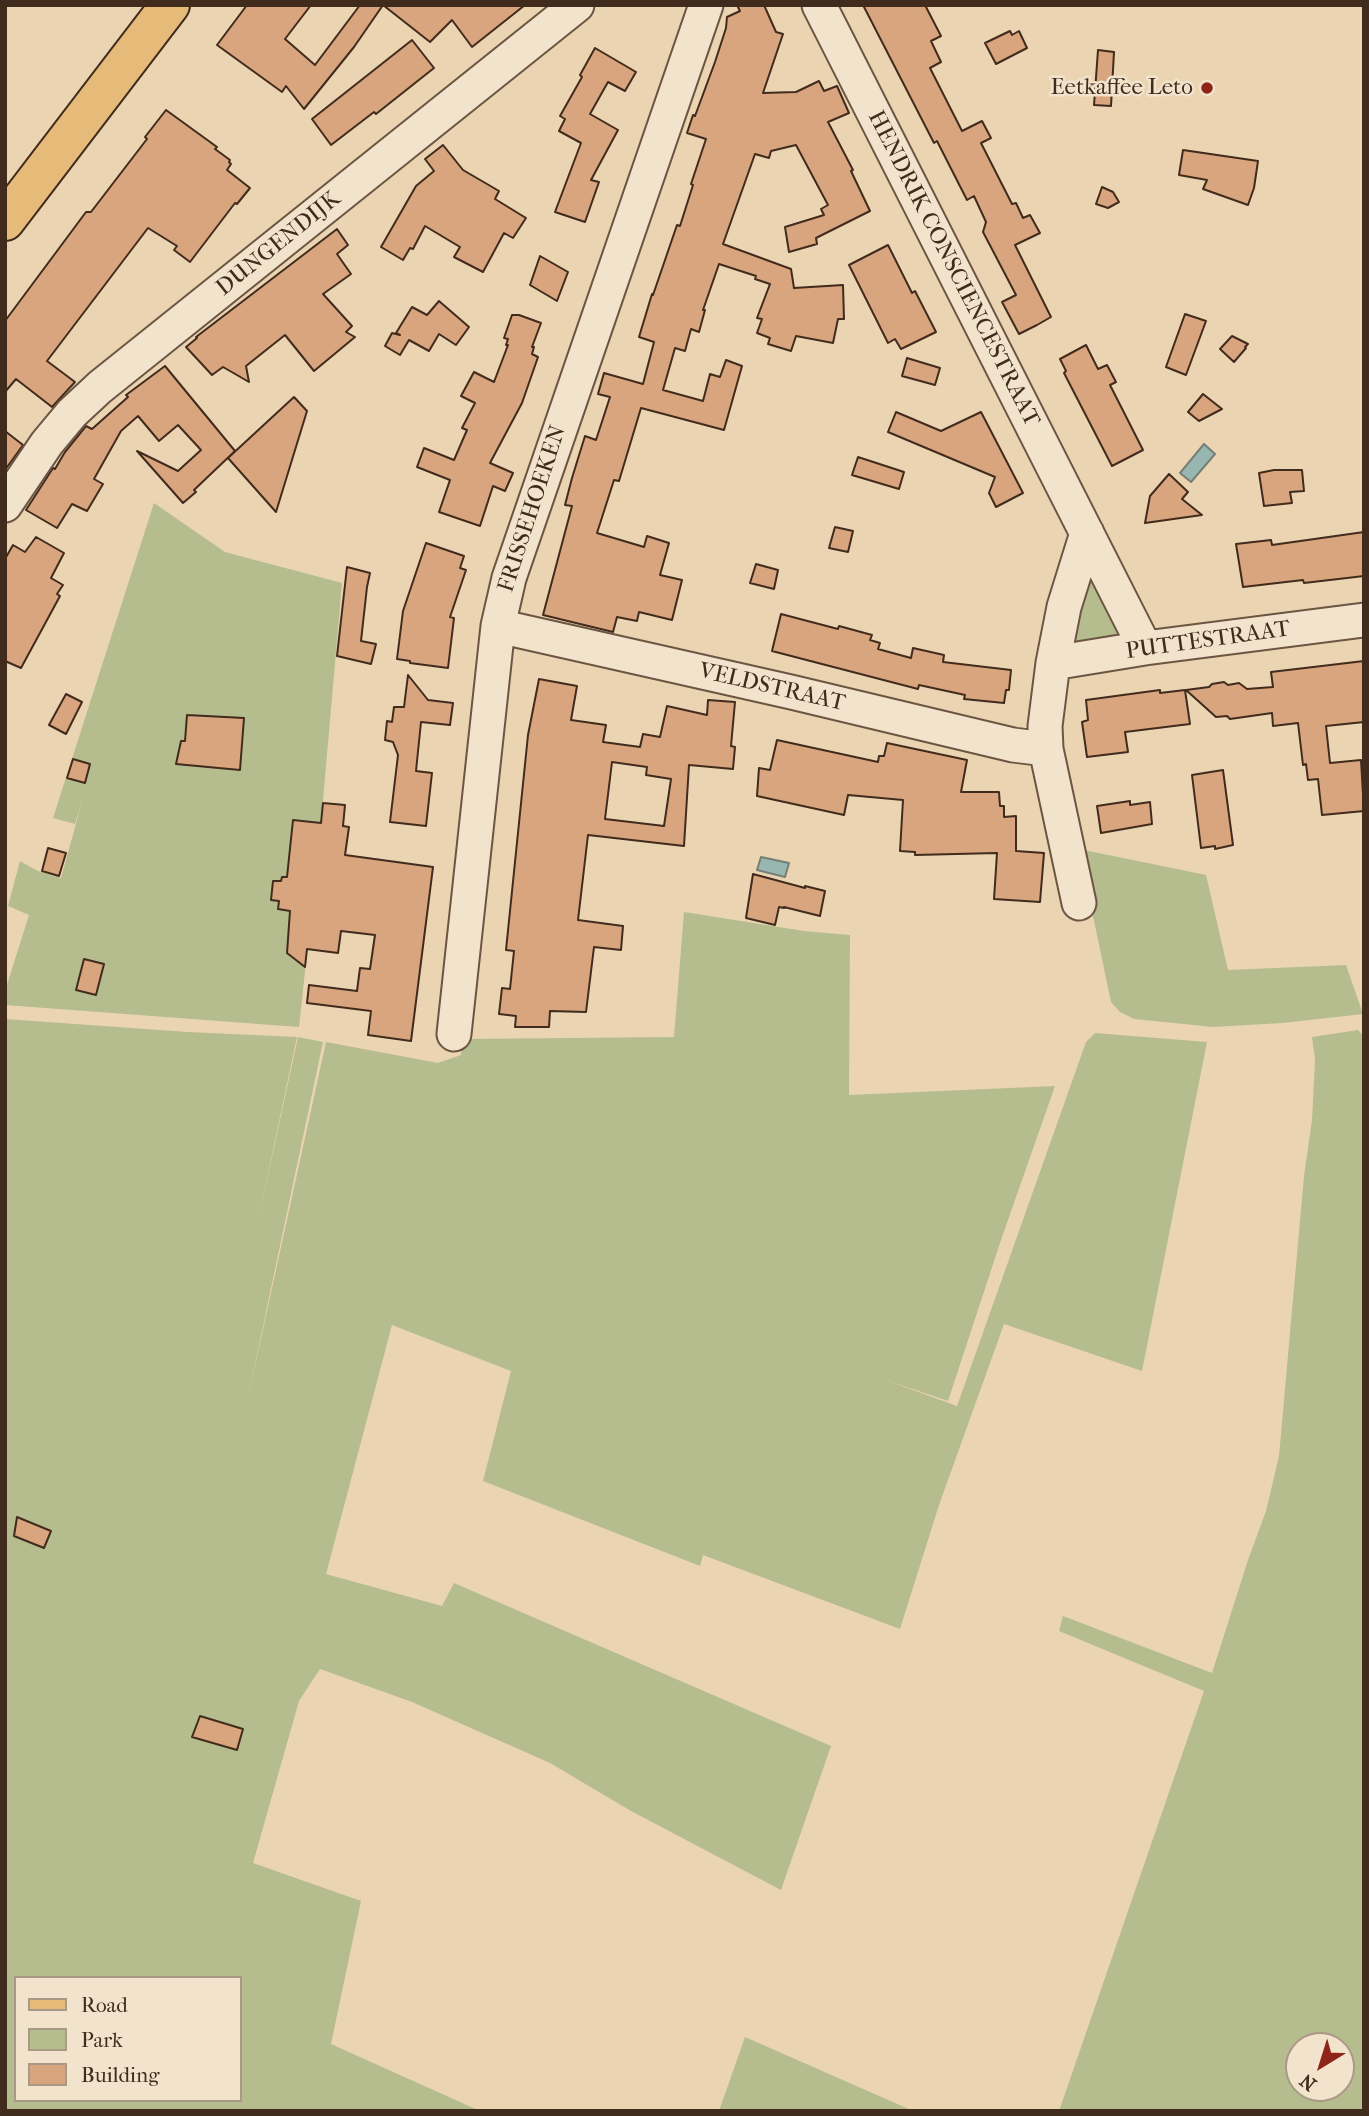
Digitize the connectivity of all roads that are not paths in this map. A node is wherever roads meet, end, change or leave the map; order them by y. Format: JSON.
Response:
{"nodes":[{"id":1,"x":170,"y":5,"type":"edge"},
{"id":2,"x":577,"y":5,"type":"edge"},
{"id":3,"x":706,"y":5,"type":"edge"},
{"id":4,"x":819,"y":5,"type":"edge"},
{"id":5,"x":5,"y":221,"type":"edge"},
{"id":6,"x":5,"y":505,"type":"edge"},
{"id":7,"x":1087,"y":533,"type":"junction"},
{"id":8,"x":1364,"y":620,"type":"edge"},
{"id":9,"x":498,"y":626,"type":"junction"},
{"id":10,"x":1145,"y":648,"type":"junction"},
{"id":11,"x":1053,"y":663,"type":"junction"},
{"id":12,"x":1046,"y":749,"type":"junction"},
{"id":13,"x":1079,"y":903,"type":"dead end"},
{"id":14,"x":454,"y":1034,"type":"dead end"}],
"edges":[{"from":1,"to":5,"type":"main road"},
{"from":2,"to":6,"type":"street","name":"DUNGENDIJK"},
{"from":3,"to":9,"type":"street","name":"FRISSEHOEKEN"},
{"from":4,"to":7,"type":"street","name":"HENDRIK CONSCIENCESTRAAT"},
{"from":7,"to":10,"type":"street","name":"HENDRIK CONSCIENCESTRAAT"},
{"from":7,"to":11,"type":"street"},
{"from":8,"to":10,"type":"street","name":"PUTTESTRAAT"},
{"from":9,"to":12,"type":"street","name":"VELDSTRAAT"},
{"from":9,"to":14,"type":"street","name":"FRISSEHOEKEN"},
{"from":10,"to":11,"type":"street","name":"PUTTESTRAAT"},
{"from":11,"to":12,"type":"street"},
{"from":12,"to":13,"type":"street"}]}
